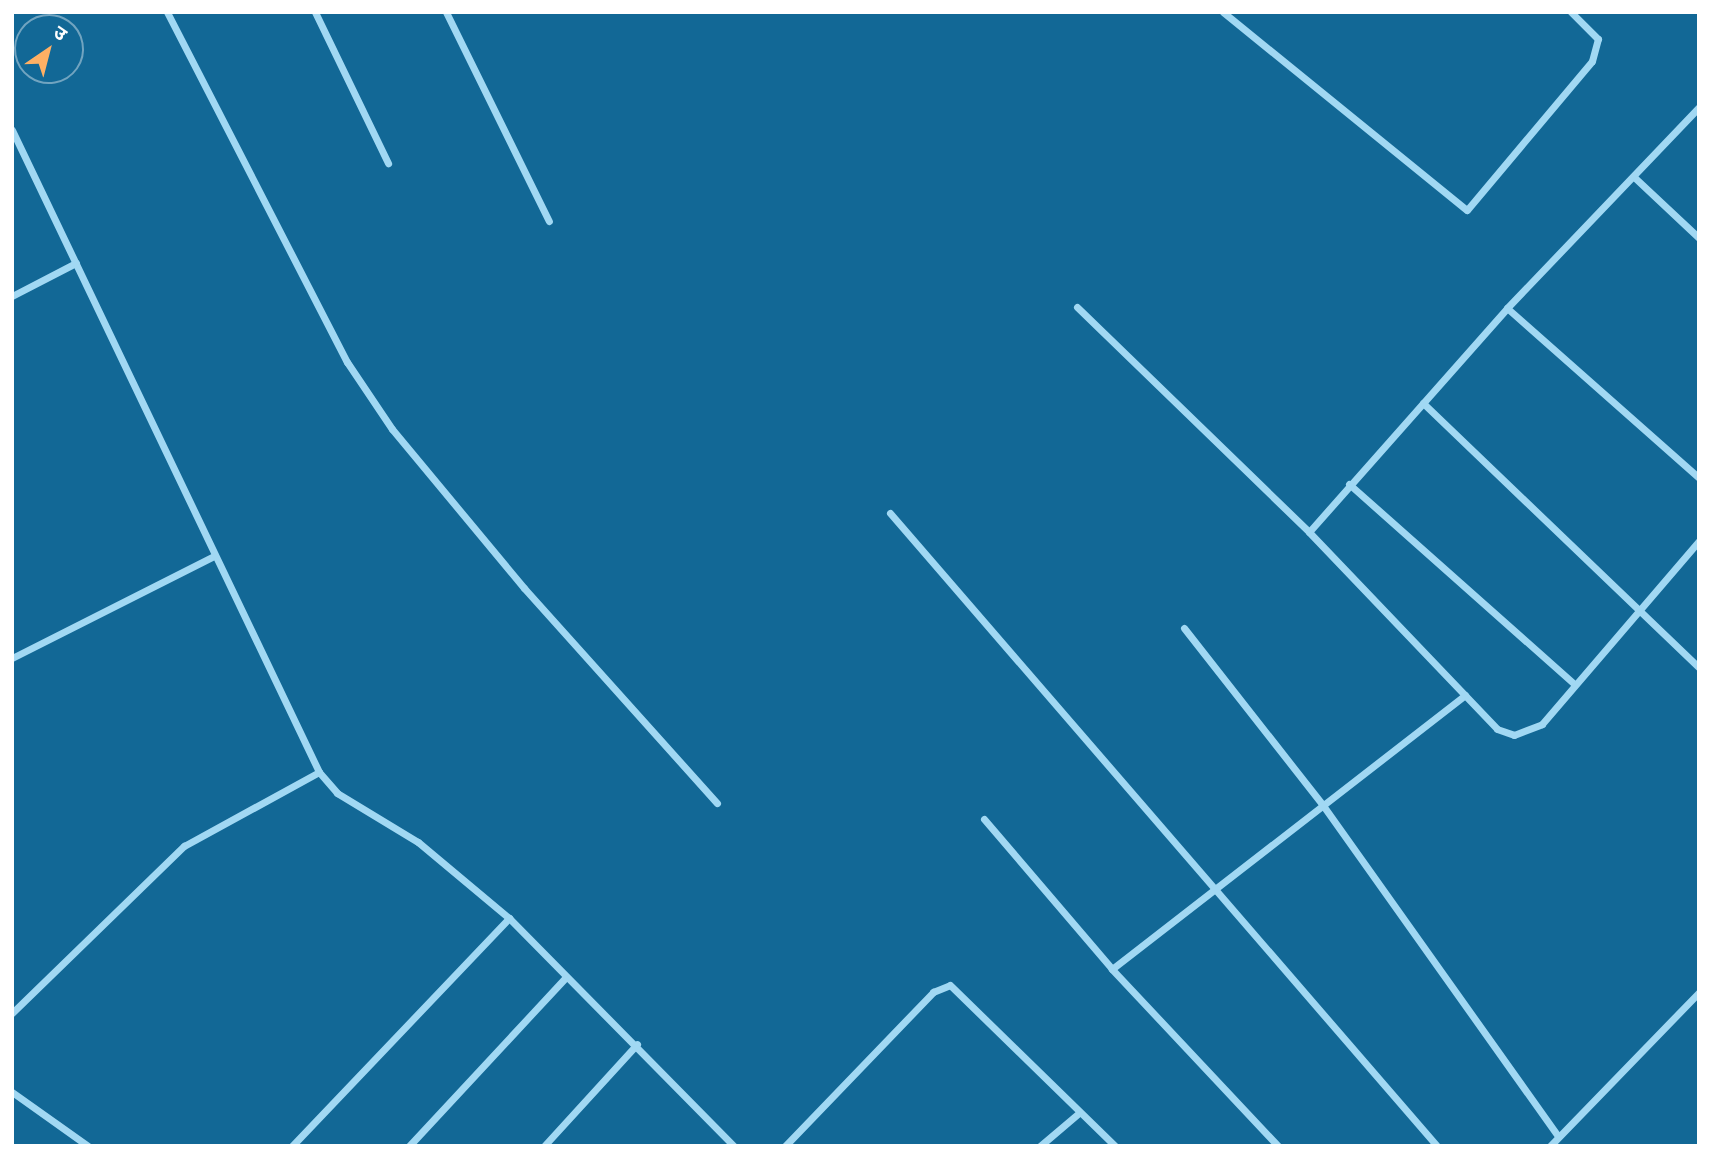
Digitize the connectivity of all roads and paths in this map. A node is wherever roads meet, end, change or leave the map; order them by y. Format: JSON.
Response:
{"nodes":[{"id":1,"x":167,"y":12,"type":"edge"},
{"id":2,"x":315,"y":12,"type":"edge"},
{"id":3,"x":446,"y":12,"type":"edge"},
{"id":4,"x":1223,"y":12,"type":"edge"},
{"id":5,"x":1571,"y":12,"type":"edge"},
{"id":6,"x":1699,"y":107,"type":"edge"},
{"id":7,"x":12,"y":130,"type":"edge"},
{"id":8,"x":388,"y":163,"type":"dead end"},
{"id":9,"x":1634,"y":177,"type":"junction"},
{"id":10,"x":549,"y":221,"type":"dead end"},
{"id":11,"x":1699,"y":239,"type":"edge"},
{"id":12,"x":76,"y":263,"type":"junction"},
{"id":13,"x":12,"y":296,"type":"edge"},
{"id":14,"x":1077,"y":307,"type":"dead end"},
{"id":15,"x":1507,"y":308,"type":"junction"},
{"id":16,"x":1423,"y":403,"type":"junction"},
{"id":17,"x":1699,"y":478,"type":"edge"},
{"id":18,"x":1349,"y":484,"type":"junction"},
{"id":19,"x":890,"y":513,"type":"dead end"},
{"id":20,"x":1309,"y":532,"type":"junction"},
{"id":21,"x":1699,"y":541,"type":"edge"},
{"id":22,"x":214,"y":556,"type":"junction"},
{"id":23,"x":1637,"y":610,"type":"junction"},
{"id":24,"x":1184,"y":628,"type":"dead end"},
{"id":25,"x":12,"y":658,"type":"edge"},
{"id":26,"x":1699,"y":668,"type":"edge"},
{"id":27,"x":1575,"y":685,"type":"junction"},
{"id":28,"x":1465,"y":695,"type":"junction"},
{"id":29,"x":319,"y":772,"type":"junction"},
{"id":30,"x":717,"y":803,"type":"dead end"},
{"id":31,"x":1322,"y":804,"type":"junction"},
{"id":32,"x":984,"y":819,"type":"dead end"},
{"id":33,"x":1217,"y":884,"type":"junction"},
{"id":34,"x":509,"y":918,"type":"junction"},
{"id":35,"x":1112,"y":969,"type":"junction"},
{"id":36,"x":565,"y":978,"type":"junction"},
{"id":37,"x":1699,"y":992,"type":"edge"},
{"id":38,"x":12,"y":1013,"type":"edge"},
{"id":39,"x":637,"y":1044,"type":"junction"},
{"id":40,"x":12,"y":1092,"type":"edge"},
{"id":41,"x":1080,"y":1112,"type":"junction"},
{"id":42,"x":1559,"y":1136,"type":"junction"},
{"id":43,"x":88,"y":1146,"type":"edge"},
{"id":44,"x":292,"y":1146,"type":"edge"},
{"id":45,"x":410,"y":1146,"type":"edge"},
{"id":46,"x":544,"y":1146,"type":"edge"},
{"id":47,"x":734,"y":1146,"type":"edge"},
{"id":48,"x":785,"y":1146,"type":"edge"},
{"id":49,"x":1040,"y":1146,"type":"edge"},
{"id":50,"x":1115,"y":1146,"type":"edge"},
{"id":51,"x":1278,"y":1146,"type":"edge"},
{"id":52,"x":1437,"y":1146,"type":"edge"},
{"id":53,"x":1550,"y":1146,"type":"edge"}],
"edges":[{"from":1,"to":30,"type":"street"},
{"from":2,"to":8,"type":"street"},
{"from":3,"to":10,"type":"street"},
{"from":4,"to":5,"type":"street"},
{"from":6,"to":9,"type":"street"},
{"from":7,"to":12,"type":"street"},
{"from":9,"to":11,"type":"street"},
{"from":9,"to":15,"type":"street"},
{"from":12,"to":13,"type":"street"},
{"from":12,"to":22,"type":"street"},
{"from":14,"to":20,"type":"street"},
{"from":15,"to":16,"type":"street"},
{"from":15,"to":17,"type":"street"},
{"from":16,"to":18,"type":"street"},
{"from":16,"to":23,"type":"street"},
{"from":18,"to":20,"type":"street"},
{"from":18,"to":27,"type":"street"},
{"from":19,"to":33,"type":"street"},
{"from":20,"to":28,"type":"street"},
{"from":21,"to":23,"type":"street"},
{"from":22,"to":25,"type":"street"},
{"from":22,"to":29,"type":"street"},
{"from":23,"to":26,"type":"street"},
{"from":23,"to":27,"type":"street"},
{"from":24,"to":31,"type":"street"},
{"from":27,"to":28,"type":"street"},
{"from":28,"to":31,"type":"street"},
{"from":29,"to":34,"type":"street"},
{"from":29,"to":38,"type":"street"},
{"from":31,"to":33,"type":"street"},
{"from":31,"to":42,"type":"street"},
{"from":32,"to":35,"type":"street"},
{"from":33,"to":35,"type":"street"},
{"from":33,"to":52,"type":"street"},
{"from":34,"to":36,"type":"street"},
{"from":34,"to":44,"type":"street"},
{"from":35,"to":51,"type":"street"},
{"from":36,"to":39,"type":"street"},
{"from":36,"to":45,"type":"street"},
{"from":37,"to":42,"type":"street"},
{"from":39,"to":46,"type":"street"},
{"from":39,"to":47,"type":"street"},
{"from":40,"to":43,"type":"street"},
{"from":41,"to":48,"type":"street"},
{"from":41,"to":49,"type":"street"},
{"from":41,"to":50,"type":"street"},
{"from":42,"to":53,"type":"street"}]}
